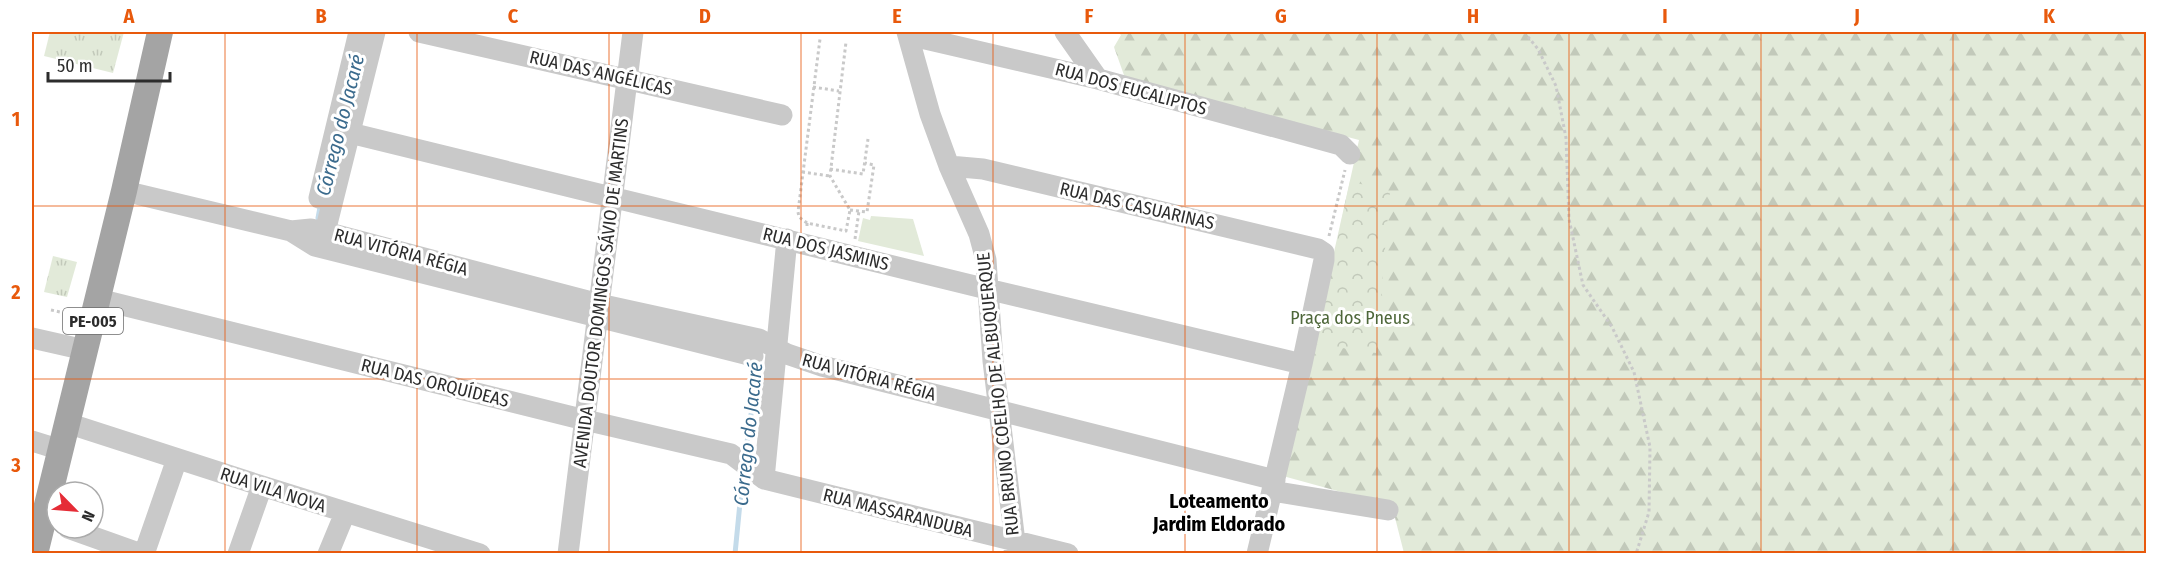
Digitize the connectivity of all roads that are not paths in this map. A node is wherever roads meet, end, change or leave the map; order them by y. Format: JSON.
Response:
{"nodes":[{"id":1,"x":160,"y":32,"type":"edge"},
{"id":2,"x":359,"y":32,"type":"edge"},
{"id":3,"x":375,"y":32,"type":"edge"},
{"id":4,"x":419,"y":32,"type":"edge"},
{"id":5,"x":633,"y":32,"type":"edge"},
{"id":6,"x":1065,"y":32,"type":"edge"},
{"id":7,"x":908,"y":33,"type":"edge"},
{"id":8,"x":628,"y":78,"type":"junction"},
{"id":9,"x":1098,"y":79,"type":"junction"},
{"id":10,"x":782,"y":115,"type":"dead end"},
{"id":11,"x":350,"y":133,"type":"junction"},
{"id":12,"x":1350,"y":154,"type":"road end"},
{"id":13,"x":949,"y":166,"type":"junction"},
{"id":14,"x":124,"y":191,"type":"junction"},
{"id":15,"x":612,"y":196,"type":"junction"},
{"id":16,"x":310,"y":235,"type":"junction"},
{"id":17,"x":799,"y":235,"type":"junction"},
{"id":18,"x":987,"y":289,"type":"junction"},
{"id":19,"x":98,"y":299,"type":"junction"},
{"id":20,"x":598,"y":311,"type":"junction"},
{"id":21,"x":32,"y":338,"type":"edge"},
{"id":22,"x":776,"y":346,"type":"junction"},
{"id":23,"x":85,"y":350,"type":"junction"},
{"id":24,"x":753,"y":356,"type":"dead end"},
{"id":25,"x":1302,"y":364,"type":"junction"},
{"id":26,"x":1000,"y":411,"type":"junction"},
{"id":27,"x":585,"y":420,"type":"junction"},
{"id":28,"x":67,"y":423,"type":"junction"},
{"id":29,"x":32,"y":441,"type":"edge"},
{"id":30,"x":61,"y":450,"type":"junction"},
{"id":31,"x":177,"y":459,"type":"junction"},
{"id":32,"x":761,"y":478,"type":"junction"},
{"id":33,"x":56,"y":480,"type":"edge"},
{"id":34,"x":262,"y":486,"type":"junction"},
{"id":35,"x":1273,"y":486,"type":"junction"},
{"id":36,"x":1388,"y":510,"type":"dead end"},
{"id":37,"x":345,"y":513,"type":"junction"},
{"id":38,"x":45,"y":533,"type":"edge"},
{"id":39,"x":103,"y":540,"type":"edge"},
{"id":40,"x":425,"y":546,"type":"edge"},
{"id":41,"x":1015,"y":548,"type":"edge"},
{"id":42,"x":35,"y":554,"type":"edge"},
{"id":43,"x":143,"y":554,"type":"edge"},
{"id":44,"x":238,"y":554,"type":"edge"},
{"id":45,"x":328,"y":554,"type":"edge"},
{"id":46,"x":480,"y":554,"type":"edge"},
{"id":47,"x":568,"y":554,"type":"edge"},
{"id":48,"x":1068,"y":554,"type":"edge"},
{"id":49,"x":1257,"y":554,"type":"edge"}],
"edges":[{"from":1,"to":14,"type":"main road","number":"PE-005"},
{"from":2,"to":16,"type":"street"},
{"from":3,"to":11,"type":"street"},
{"from":4,"to":8,"type":"street","name":"RUA DAS ANGÉLICAS"},
{"from":5,"to":8,"type":"street","name":"AVENIDA DOUTOR DOMINGOS SÁVIO DE MARTINS"},
{"from":6,"to":9,"type":"street"},
{"from":7,"to":9,"type":"street","name":"RUA DOS EUCALIPTOS"},
{"from":7,"to":13,"type":"street","name":"RUA BRUNO COELHO DE ALBUQUERQUE"},
{"from":8,"to":10,"type":"street","name":"RUA DAS ANGÉLICAS"},
{"from":8,"to":15,"type":"street","name":"AVENIDA DOUTOR DOMINGOS SÁVIO DE MARTINS"},
{"from":9,"to":12,"type":"street","name":"RUA DOS EUCALIPTOS"},
{"from":11,"to":15,"type":"street","name":"RUA DOS JASMINS"},
{"from":11,"to":16,"type":"street"},
{"from":13,"to":18,"type":"street","name":"RUA BRUNO COELHO DE ALBUQUERQUE"},
{"from":13,"to":25,"type":"street","name":"RUA DAS CASUARINAS"},
{"from":14,"to":16,"type":"street","name":"RUA VITÓRIA RÉGIA"},
{"from":14,"to":19,"type":"main road","number":"PE-005"},
{"from":15,"to":17,"type":"street","name":"RUA DOS JASMINS"},
{"from":15,"to":20,"type":"street","name":"AVENIDA DOUTOR DOMINGOS SÁVIO DE MARTINS"},
{"from":16,"to":20,"type":"street","name":"RUA VITÓRIA RÉGIA"},
{"from":17,"to":18,"type":"street","name":"RUA DOS JASMINS"},
{"from":17,"to":22,"type":"street"},
{"from":18,"to":25,"type":"street","name":"RUA DOS JASMINS"},
{"from":18,"to":26,"type":"street","name":"RUA BRUNO COELHO DE ALBUQUERQUE"},
{"from":19,"to":23,"type":"main road","number":"PE-005"},
{"from":19,"to":27,"type":"street","name":"RUA DAS ORQUÍDEAS"},
{"from":20,"to":22,"type":"street","name":"RUA VITÓRIA RÉGIA"},
{"from":20,"to":24,"type":"street","name":"RUA VITÓRIA RÉGIA"},
{"from":20,"to":27,"type":"street","name":"AVENIDA DOUTOR DOMINGOS SÁVIO DE MARTINS"},
{"from":21,"to":23,"type":"street"},
{"from":22,"to":26,"type":"street","name":"RUA VITÓRIA RÉGIA"},
{"from":22,"to":32,"type":"street"},
{"from":23,"to":28,"type":"main road","number":"PE-005"},
{"from":25,"to":35,"type":"street"},
{"from":26,"to":35,"type":"street","name":"RUA VITÓRIA RÉGIA"},
{"from":26,"to":41,"type":"street","name":"RUA BRUNO COELHO DE ALBUQUERQUE"},
{"from":27,"to":32,"type":"street","name":"RUA DAS ORQUÍDEAS"},
{"from":27,"to":47,"type":"street","name":"AVENIDA DOUTOR DOMINGOS SÁVIO DE MARTINS"},
{"from":28,"to":30,"type":"main road","number":"PE-005"},
{"from":28,"to":31,"type":"street","name":"RUA VILA NOVA"},
{"from":29,"to":30,"type":"street"},
{"from":30,"to":33,"type":"main road","number":"PE-005"},
{"from":31,"to":34,"type":"street","name":"RUA VILA NOVA"},
{"from":31,"to":43,"type":"street"},
{"from":32,"to":41,"type":"street","name":"RUA MASSARANDUBA"},
{"from":34,"to":37,"type":"street","name":"RUA VILA NOVA"},
{"from":34,"to":44,"type":"street"},
{"from":35,"to":36,"type":"street","name":"RUA VITÓRIA RÉGIA"},
{"from":35,"to":49,"type":"street"},
{"from":37,"to":40,"type":"street","name":"RUA VILA NOVA"},
{"from":37,"to":45,"type":"street"},
{"from":38,"to":42,"type":"main road","number":"PE-005"},
{"from":39,"to":43,"type":"street"},
{"from":40,"to":46,"type":"street","name":"RUA VILA NOVA"},
{"from":41,"to":48,"type":"street","name":"RUA MASSARANDUBA"}]}
